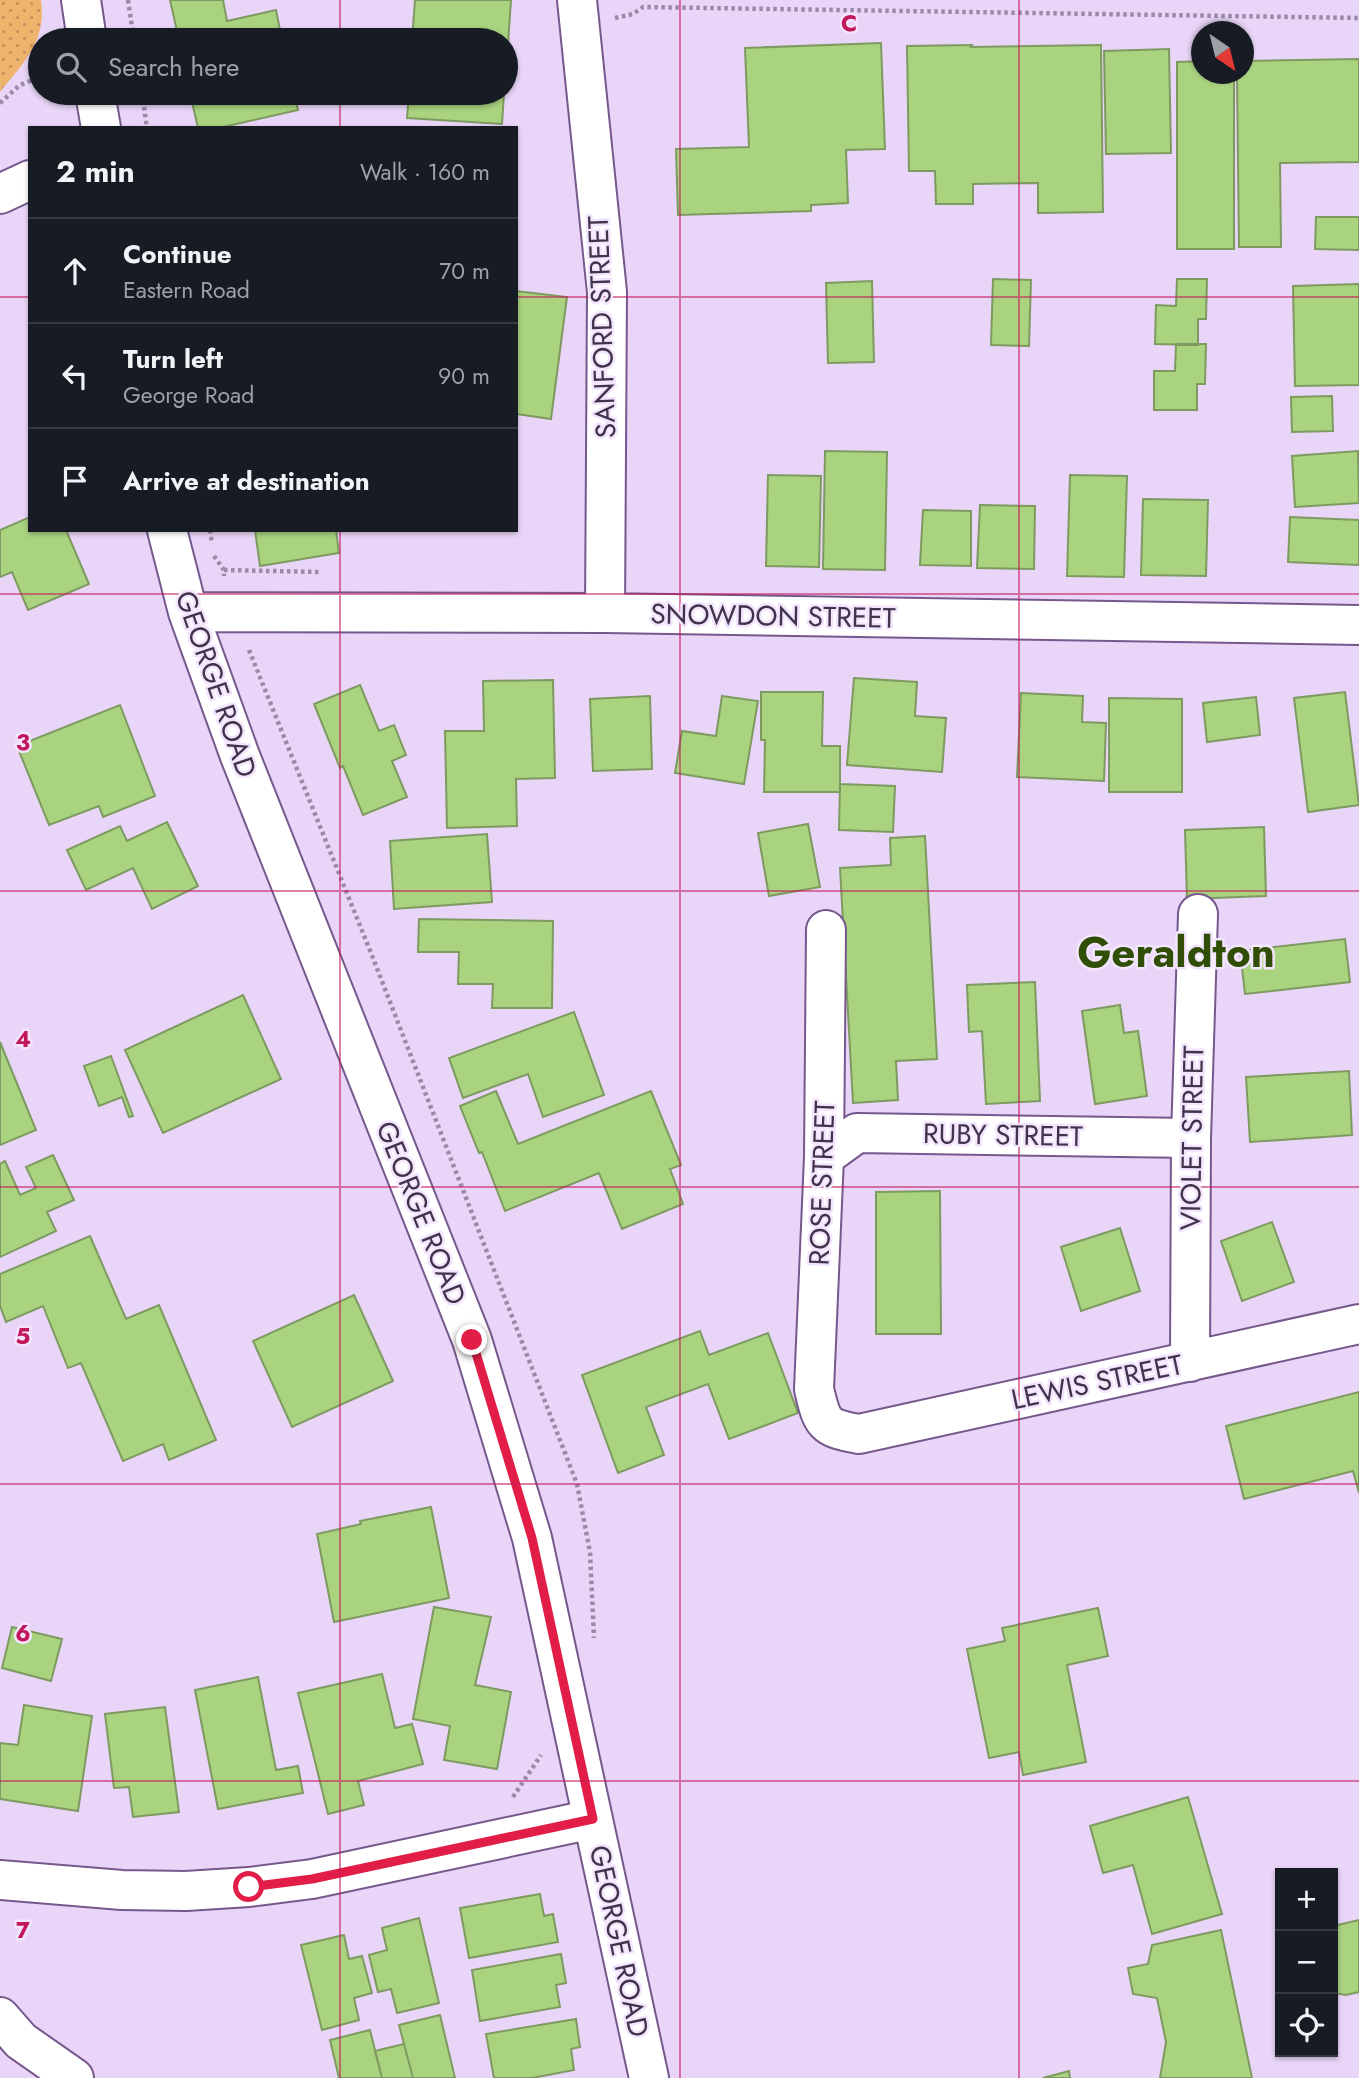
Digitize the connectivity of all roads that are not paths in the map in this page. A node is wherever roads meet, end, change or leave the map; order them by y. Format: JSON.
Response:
{"nodes":[{"id":1,"x":81,"y":0,"type":"edge"},
{"id":2,"x":578,"y":0,"type":"edge"},
{"id":3,"x":85,"y":28,"type":"edge"},
{"id":4,"x":97,"y":105,"type":"edge"},
{"id":5,"x":101,"y":126,"type":"edge"},
{"id":6,"x":28,"y":181,"type":"edge"},
{"id":7,"x":0,"y":194,"type":"edge"},
{"id":8,"x":168,"y":532,"type":"edge"},
{"id":9,"x":188,"y":612,"type":"junction"},
{"id":10,"x":605,"y":613,"type":"junction"},
{"id":11,"x":1359,"y":625,"type":"edge"},
{"id":12,"x":1198,"y":914,"type":"dead end"},
{"id":13,"x":826,"y":930,"type":"dead end"},
{"id":14,"x":1191,"y":1138,"type":"junction"},
{"id":15,"x":824,"y":1157,"type":"junction"},
{"id":16,"x":1359,"y":1324,"type":"edge"},
{"id":17,"x":1190,"y":1362,"type":"junction"},
{"id":18,"x":834,"y":1430,"type":"joint"},
{"id":19,"x":593,"y":1819,"type":"junction"},
{"id":20,"x":0,"y":1880,"type":"edge"},
{"id":21,"x":0,"y":2017,"type":"edge"},
{"id":22,"x":75,"y":2078,"type":"edge"},
{"id":23,"x":649,"y":2078,"type":"edge"}],
"edges":[{"from":1,"to":3,"type":"street"},
{"from":2,"to":10,"type":"street","name":"SANFORD STREET"},
{"from":4,"to":5,"type":"street"},
{"from":6,"to":7,"type":"street"},
{"from":8,"to":9,"type":"street","name":"GEORGE ROAD"},
{"from":9,"to":10,"type":"street","name":"SNOWDON STREET"},
{"from":9,"to":19,"type":"street","name":"GEORGE ROAD"},
{"from":10,"to":11,"type":"street","name":"SNOWDON STREET"},
{"from":12,"to":14,"type":"street","name":"VIOLET STREET"},
{"from":13,"to":15,"type":"street","name":"ROSE STREET"},
{"from":14,"to":15,"type":"street","name":"RUBY STREET"},
{"from":14,"to":17,"type":"street","name":"VIOLET STREET"},
{"from":15,"to":18,"type":"street","name":"ROSE STREET"},
{"from":16,"to":17,"type":"street","name":"LEWIS STREET"},
{"from":17,"to":18,"type":"street","name":"LEWIS STREET"},
{"from":19,"to":20,"type":"street"},
{"from":19,"to":23,"type":"street","name":"GEORGE ROAD"},
{"from":21,"to":22,"type":"street"}]}
